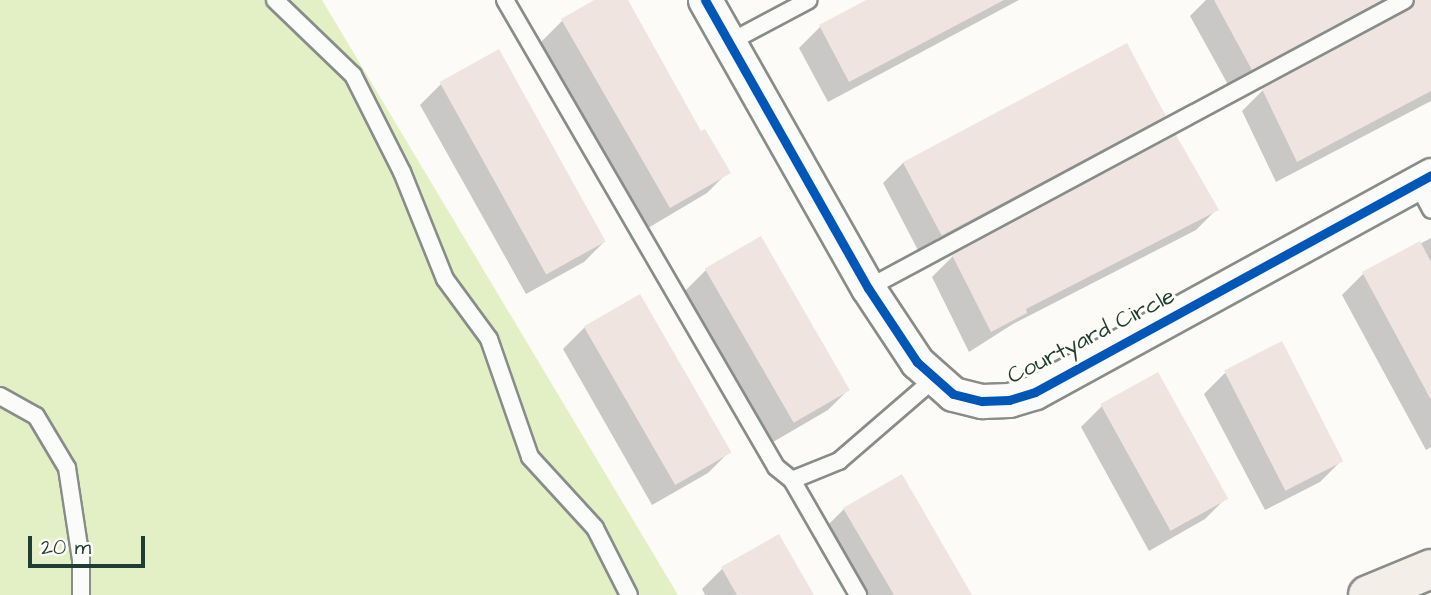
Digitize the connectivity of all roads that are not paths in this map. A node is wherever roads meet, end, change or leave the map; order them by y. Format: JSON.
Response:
{"nodes":[{"id":1,"x":275,"y":0,"type":"edge"},
{"id":2,"x":505,"y":0,"type":"edge"},
{"id":3,"x":705,"y":0,"type":"edge"},
{"id":4,"x":809,"y":0,"type":"edge"},
{"id":5,"x":1405,"y":0,"type":"edge"},
{"id":6,"x":730,"y":42,"type":"junction"},
{"id":7,"x":1426,"y":189,"type":"edge"},
{"id":8,"x":869,"y":288,"type":"junction"},
{"id":9,"x":933,"y":380,"type":"junction"},
{"id":10,"x":0,"y":396,"type":"edge"},
{"id":11,"x":792,"y":480,"type":"junction"},
{"id":12,"x":1431,"y":569,"type":"edge"},
{"id":13,"x":81,"y":595,"type":"edge"},
{"id":14,"x":629,"y":595,"type":"edge"},
{"id":15,"x":858,"y":595,"type":"edge"},
{"id":16,"x":1368,"y":595,"type":"edge"}],
"edges":[{"from":1,"to":14,"type":"lane"},
{"from":2,"to":11,"type":"lane"},
{"from":3,"to":6,"type":"street","name":"Courtyard Circle"},
{"from":4,"to":6,"type":"lane"},
{"from":5,"to":8,"type":"lane"},
{"from":6,"to":8,"type":"street","name":"Courtyard Circle"},
{"from":7,"to":9,"type":"street","name":"Courtyard Circle"},
{"from":8,"to":9,"type":"street","name":"Courtyard Circle"},
{"from":9,"to":11,"type":"lane"},
{"from":10,"to":13,"type":"lane"},
{"from":11,"to":15,"type":"lane"},
{"from":12,"to":16,"type":"main road"}]}
